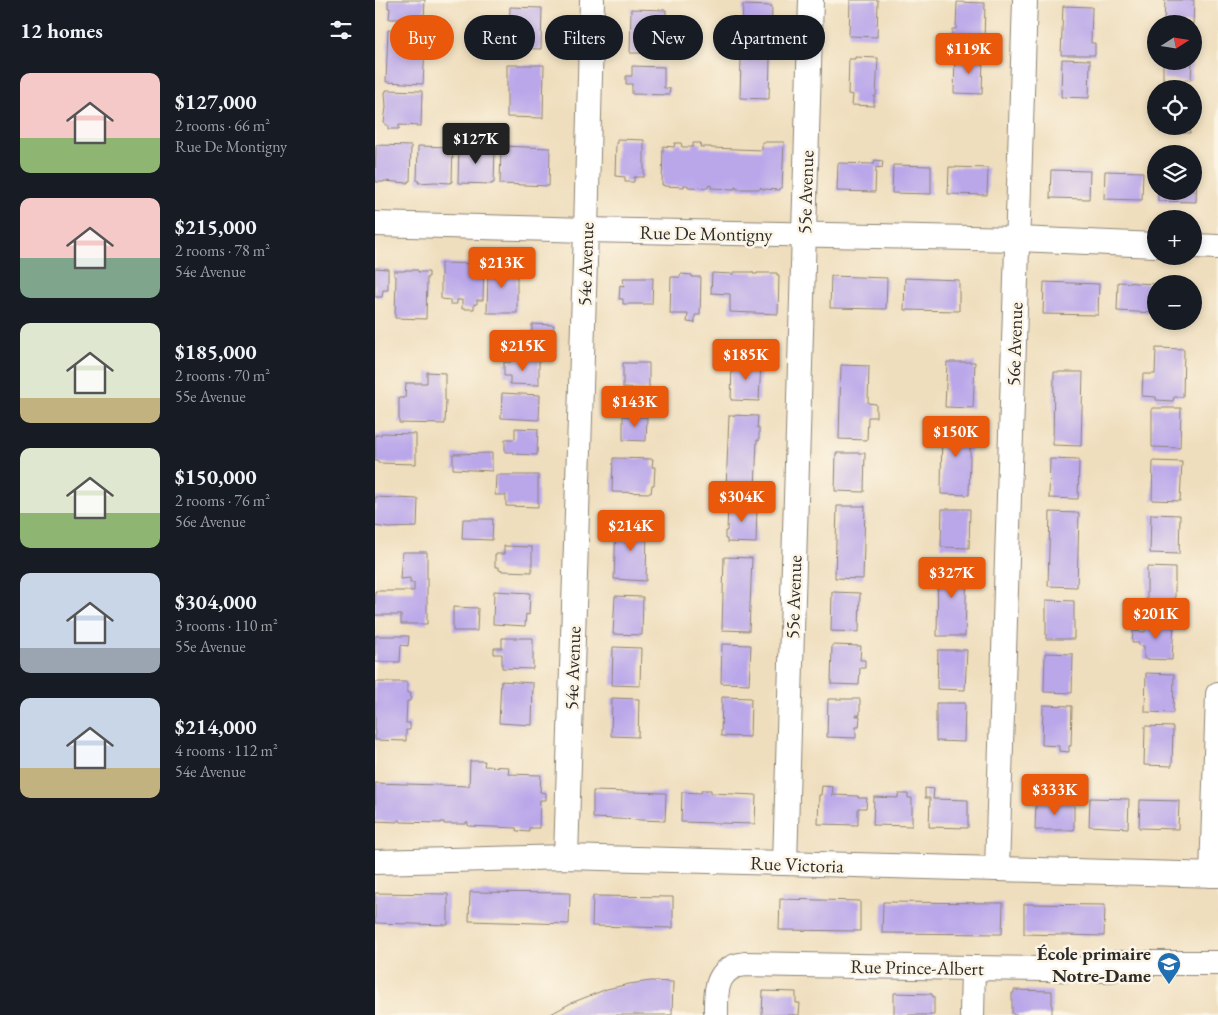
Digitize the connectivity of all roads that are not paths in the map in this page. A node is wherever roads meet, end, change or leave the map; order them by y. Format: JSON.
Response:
{"nodes":[{"id":1,"x":592,"y":0,"type":"edge"},
{"id":2,"x":811,"y":0,"type":"edge"},
{"id":3,"x":1025,"y":0,"type":"edge"},
{"id":4,"x":375,"y":224,"type":"edge"},
{"id":5,"x":586,"y":230,"type":"junction"},
{"id":6,"x":803,"y":235,"type":"junction"},
{"id":7,"x":1018,"y":239,"type":"junction"},
{"id":8,"x":1147,"y":244,"type":"edge"},
{"id":9,"x":1202,"y":246,"type":"edge"},
{"id":10,"x":1218,"y":247,"type":"edge"},
{"id":11,"x":1218,"y":694,"type":"edge"},
{"id":12,"x":566,"y":857,"type":"junction"},
{"id":13,"x":375,"y":862,"type":"edge"},
{"id":14,"x":785,"y":863,"type":"junction"},
{"id":15,"x":997,"y":869,"type":"junction"},
{"id":16,"x":1215,"y":875,"type":"edge"},
{"id":17,"x":1218,"y":963,"type":"edge"},
{"id":18,"x":973,"y":968,"type":"junction"},
{"id":19,"x":716,"y":1015,"type":"edge"},
{"id":20,"x":972,"y":1015,"type":"edge"}],
"edges":[{"from":1,"to":5,"type":"street","name":"54e Avenue"},
{"from":2,"to":6,"type":"street","name":"55e Avenue"},
{"from":3,"to":7,"type":"street","name":"56e Avenue"},
{"from":4,"to":5,"type":"street","name":"Rue De Montigny"},
{"from":5,"to":6,"type":"street","name":"Rue De Montigny"},
{"from":5,"to":12,"type":"street","name":"54e Avenue"},
{"from":6,"to":7,"type":"street","name":"Rue De Montigny"},
{"from":6,"to":14,"type":"street","name":"55e Avenue"},
{"from":7,"to":8,"type":"street","name":"Rue De Montigny"},
{"from":7,"to":15,"type":"street","name":"56e Avenue"},
{"from":9,"to":10,"type":"street"},
{"from":11,"to":16,"type":"street"},
{"from":12,"to":13,"type":"street","name":"Rue Victoria"},
{"from":12,"to":14,"type":"street","name":"Rue Victoria"},
{"from":14,"to":15,"type":"street","name":"Rue Victoria"},
{"from":15,"to":16,"type":"street","name":"Rue Victoria"},
{"from":17,"to":18,"type":"street","name":"Rue Prince-Albert"},
{"from":18,"to":19,"type":"street","name":"Rue Prince-Albert"},
{"from":18,"to":20,"type":"street"}]}
